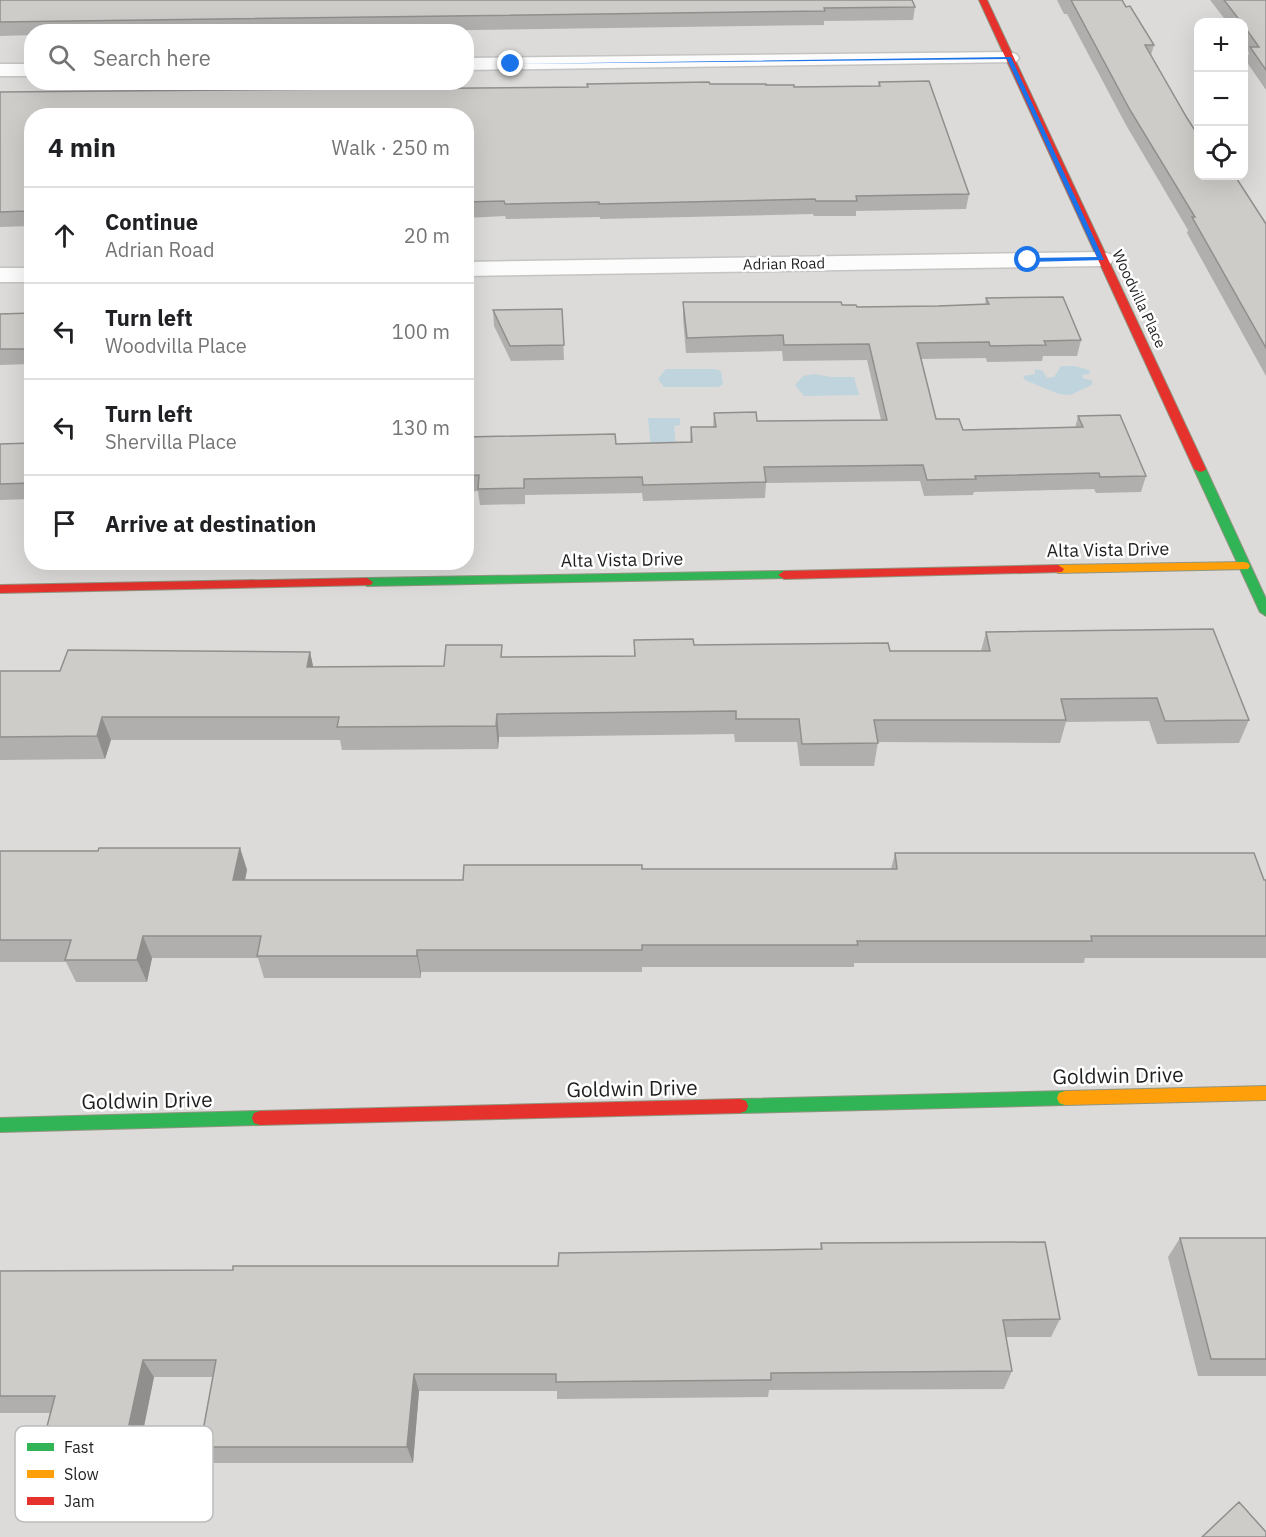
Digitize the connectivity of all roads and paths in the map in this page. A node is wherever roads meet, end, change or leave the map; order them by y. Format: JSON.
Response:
{"nodes":[{"id":1,"x":983,"y":0,"type":"edge"},
{"id":2,"x":1009,"y":58,"type":"junction"},
{"id":3,"x":474,"y":64,"type":"edge"},
{"id":4,"x":0,"y":70,"type":"edge"},
{"id":5,"x":24,"y":70,"type":"edge"},
{"id":6,"x":1102,"y":259,"type":"junction"},
{"id":7,"x":474,"y":269,"type":"edge"},
{"id":8,"x":0,"y":275,"type":"edge"},
{"id":9,"x":24,"y":275,"type":"edge"},
{"id":10,"x":1244,"y":566,"type":"junction"},
{"id":11,"x":0,"y":589,"type":"edge"},
{"id":12,"x":1266,"y":612,"type":"edge"},
{"id":13,"x":1266,"y":1093,"type":"edge"},
{"id":14,"x":0,"y":1125,"type":"edge"}],
"edges":[{"from":1,"to":2,"type":"street","name":"Woodvilla Place"},
{"from":2,"to":3,"type":"street"},
{"from":2,"to":6,"type":"street","name":"Woodvilla Place"},
{"from":4,"to":5,"type":"street"},
{"from":6,"to":7,"type":"street","name":"Adrian Road"},
{"from":6,"to":10,"type":"street","name":"Woodvilla Place"},
{"from":8,"to":9,"type":"street"},
{"from":10,"to":11,"type":"street","name":"Alta Vista Drive"},
{"from":10,"to":12,"type":"street","name":"Woodvilla Place"},
{"from":13,"to":14,"type":"street","name":"Goldwin Drive"}]}
